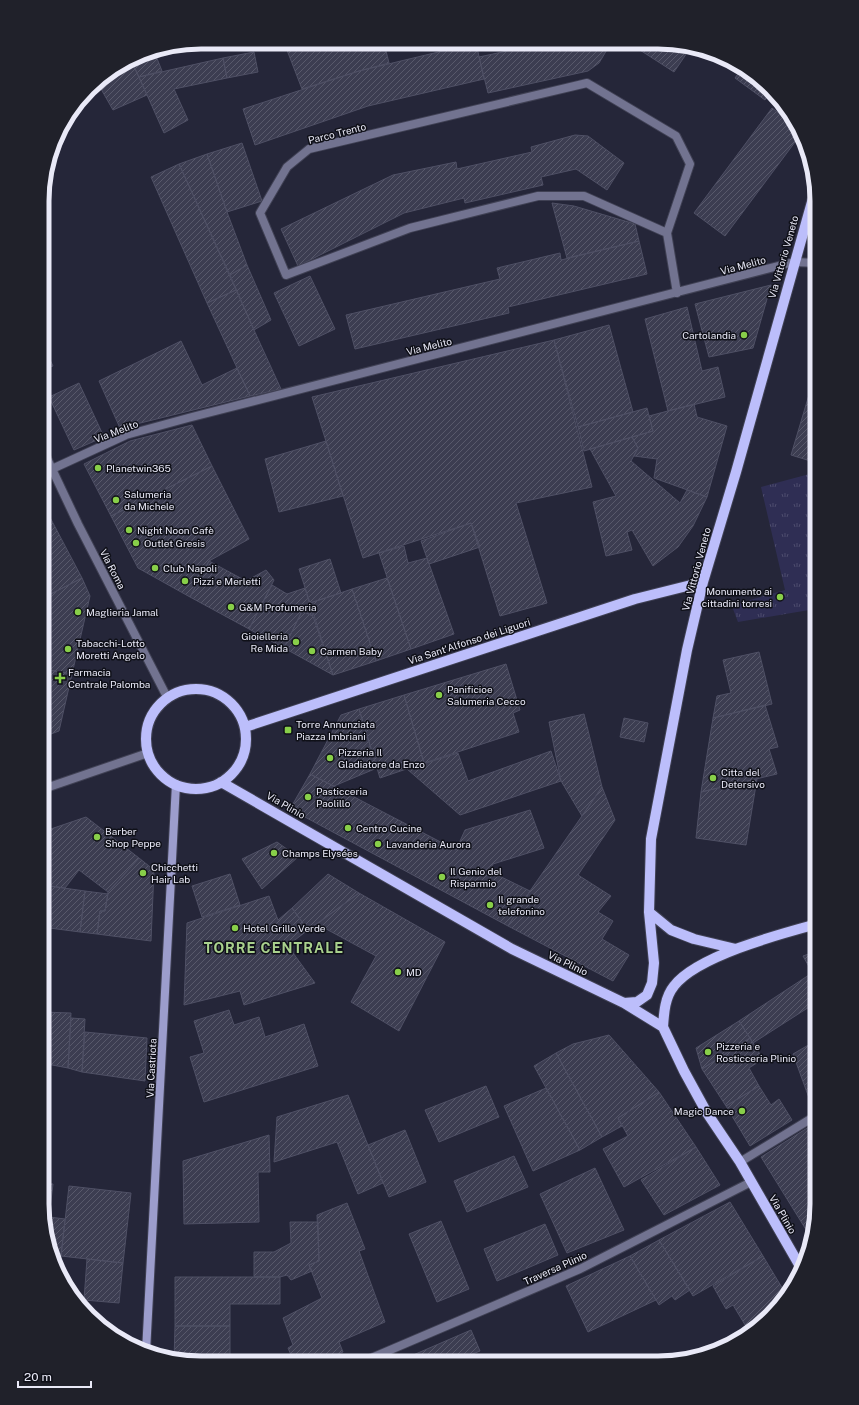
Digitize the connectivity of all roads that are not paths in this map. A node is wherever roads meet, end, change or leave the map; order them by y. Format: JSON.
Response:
{"nodes":[{"id":1,"x":810,"y":208,"type":"edge"},
{"id":2,"x":667,"y":232,"type":"junction"},
{"id":3,"x":794,"y":262,"type":"junction"},
{"id":4,"x":810,"y":263,"type":"edge"},
{"id":5,"x":677,"y":293,"type":"junction"},
{"id":6,"x":49,"y":463,"type":"edge"},
{"id":7,"x":52,"y":469,"type":"junction"},
{"id":8,"x":703,"y":582,"type":"junction"},
{"id":9,"x":167,"y":697,"type":"junction"},
{"id":10,"x":244,"y":727,"type":"junction"},
{"id":11,"x":148,"y":753,"type":"junction"},
{"id":12,"x":221,"y":782,"type":"junction"},
{"id":13,"x":176,"y":784,"type":"junction"},
{"id":14,"x":49,"y":787,"type":"edge"},
{"id":15,"x":649,"y":912,"type":"junction"},
{"id":16,"x":810,"y":926,"type":"edge"},
{"id":17,"x":736,"y":949,"type":"junction"},
{"id":18,"x":624,"y":1003,"type":"junction"},
{"id":19,"x":663,"y":1027,"type":"junction"},
{"id":20,"x":810,"y":1119,"type":"edge"},
{"id":21,"x":740,"y":1162,"type":"junction"},
{"id":22,"x":751,"y":1182,"type":"junction"},
{"id":23,"x":798,"y":1262,"type":"edge"},
{"id":24,"x":146,"y":1345,"type":"edge"},
{"id":25,"x":376,"y":1356,"type":"edge"}],
"edges":[{"from":1,"to":3,"type":"main road","name":"Via Vittorio Veneto"},
{"from":2,"to":2,"type":"street","name":"Parco Trento"},
{"from":2,"to":5,"type":"street","name":"Parco Trento"},
{"from":3,"to":4,"type":"street","name":"Via Melito"},
{"from":3,"to":5,"type":"street","name":"Via Melito"},
{"from":3,"to":8,"type":"main road","name":"Via Vittorio Veneto"},
{"from":5,"to":7,"type":"street","name":"Via Melito"},
{"from":6,"to":7,"type":"street","name":"Via Roma"},
{"from":7,"to":9,"type":"street","name":"Via Roma"},
{"from":8,"to":10,"type":"main road","name":"Via Sant'Alfonso dei Liguori"},
{"from":8,"to":15,"type":"main road","name":"Via Vittorio Veneto"},
{"from":9,"to":10,"type":"main road"},
{"from":9,"to":11,"type":"main road"},
{"from":10,"to":12,"type":"main road"},
{"from":11,"to":13,"type":"main road"},
{"from":11,"to":14,"type":"street"},
{"from":12,"to":13,"type":"main road"},
{"from":12,"to":18,"type":"main road","name":"Via Plinio"},
{"from":13,"to":24,"type":"main road","name":"Via Castriota"},
{"from":15,"to":17,"type":"main road"},
{"from":15,"to":18,"type":"main road","name":"Via Vittorio Veneto"},
{"from":16,"to":17,"type":"main road"},
{"from":17,"to":19,"type":"main road"},
{"from":18,"to":19,"type":"main road","name":"Via Plinio"},
{"from":19,"to":21,"type":"main road","name":"Via Plinio"},
{"from":20,"to":21,"type":"street"},
{"from":21,"to":22,"type":"main road","name":"Via Plinio"},
{"from":22,"to":23,"type":"main road","name":"Via Plinio"},
{"from":22,"to":25,"type":"street","name":"Traversa Plinio"}]}
